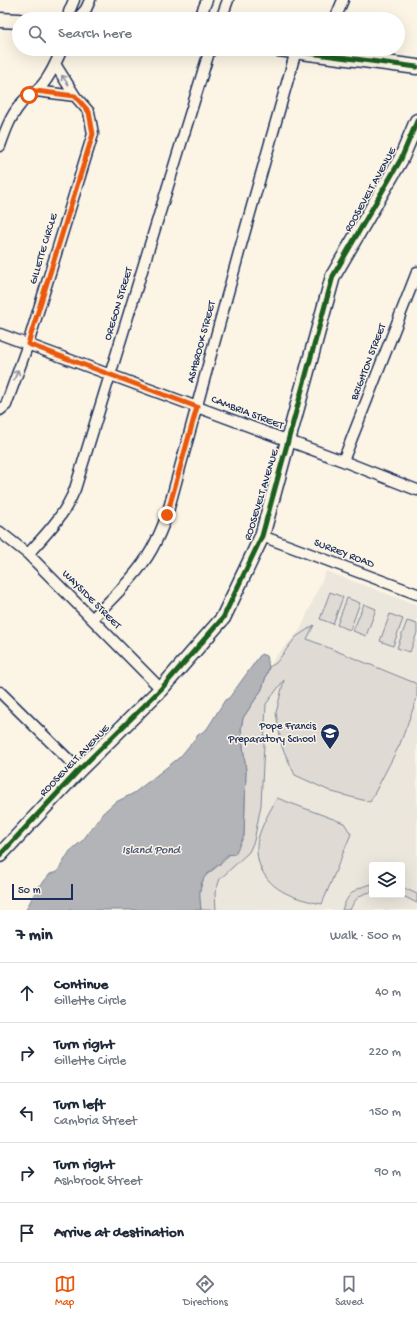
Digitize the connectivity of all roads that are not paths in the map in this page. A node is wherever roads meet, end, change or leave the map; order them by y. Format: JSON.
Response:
{"nodes":[{"id":1,"x":74,"y":0,"type":"edge"},
{"id":2,"x":90,"y":0,"type":"edge"},
{"id":3,"x":206,"y":0,"type":"edge"},
{"id":4,"x":228,"y":0,"type":"edge"},
{"id":5,"x":342,"y":0,"type":"edge"},
{"id":6,"x":69,"y":12,"type":"edge"},
{"id":7,"x":83,"y":12,"type":"edge"},
{"id":8,"x":202,"y":12,"type":"edge"},
{"id":9,"x":224,"y":12,"type":"edge"},
{"id":10,"x":338,"y":12,"type":"edge"},
{"id":11,"x":0,"y":20,"type":"edge"},
{"id":12,"x":12,"y":21,"type":"edge"},
{"id":13,"x":59,"y":56,"type":"edge"},
{"id":14,"x":208,"y":56,"type":"edge"},
{"id":15,"x":295,"y":56,"type":"edge"},
{"id":16,"x":347,"y":56,"type":"edge"},
{"id":17,"x":56,"y":64,"type":"junction"},
{"id":18,"x":417,"y":67,"type":"edge"},
{"id":19,"x":36,"y":91,"type":"junction"},
{"id":20,"x":75,"y":96,"type":"junction"},
{"id":21,"x":417,"y":121,"type":"edge"},
{"id":22,"x":0,"y":146,"type":"edge"},
{"id":23,"x":417,"y":272,"type":"edge"},
{"id":24,"x":0,"y":334,"type":"edge"},
{"id":25,"x":28,"y":344,"type":"junction"},
{"id":26,"x":110,"y":374,"type":"junction"},
{"id":27,"x":197,"y":407,"type":"junction"},
{"id":28,"x":0,"y":410,"type":"edge"},
{"id":29,"x":288,"y":442,"type":"junction"},
{"id":30,"x":343,"y":461,"type":"junction"},
{"id":31,"x":417,"y":490,"type":"edge"},
{"id":32,"x":0,"y":532,"type":"edge"},
{"id":33,"x":262,"y":536,"type":"junction"},
{"id":34,"x":28,"y":554,"type":"junction"},
{"id":35,"x":417,"y":594,"type":"edge"},
{"id":36,"x":92,"y":619,"type":"junction"},
{"id":37,"x":161,"y":688,"type":"junction"},
{"id":38,"x":0,"y":692,"type":"edge"},
{"id":39,"x":79,"y":770,"type":"junction"},
{"id":40,"x":0,"y":854,"type":"edge"}],
"edges":[{"from":1,"to":6,"type":"street"},
{"from":2,"to":7,"type":"street"},
{"from":3,"to":8,"type":"street"},
{"from":4,"to":9,"type":"street"},
{"from":5,"to":10,"type":"street"},
{"from":11,"to":12,"type":"street"},
{"from":13,"to":17,"type":"street"},
{"from":14,"to":26,"type":"street","name":"OREGON STREET"},
{"from":15,"to":27,"type":"street","name":"ASHBROOK STREET"},
{"from":16,"to":18,"type":"street"},
{"from":17,"to":19,"type":"street"},
{"from":20,"to":17,"type":"street","name":"GILLETTE CIRCLE","one_way":true},
{"from":19,"to":20,"type":"street"},
{"from":19,"to":22,"type":"street"},
{"from":20,"to":25,"type":"street","name":"GILLETTE CIRCLE"},
{"from":21,"to":29,"type":"street","name":"ROOSEVELT AVENUE"},
{"from":23,"to":30,"type":"street","name":"BRIGHTON STREET"},
{"from":24,"to":25,"type":"street","name":"CAMBRIA STREET"},
{"from":25,"to":26,"type":"street","name":"CAMBRIA STREET"},
{"from":28,"to":25,"type":"street","name":"GILLETTE CIRCLE","one_way":true},
{"from":26,"to":27,"type":"street","name":"CAMBRIA STREET"},
{"from":26,"to":34,"type":"street","name":"OREGON STREET"},
{"from":27,"to":29,"type":"street","name":"CAMBRIA STREET"},
{"from":27,"to":36,"type":"street","name":"ASHBROOK STREET"},
{"from":29,"to":30,"type":"street","name":"CAMBRIA STREET"},
{"from":29,"to":33,"type":"street","name":"ROOSEVELT AVENUE"},
{"from":30,"to":31,"type":"street","name":"CAMBRIA STREET"},
{"from":32,"to":34,"type":"street","name":"WAYSIDE STREET"},
{"from":33,"to":35,"type":"street","name":"SURREY ROAD"},
{"from":33,"to":37,"type":"street","name":"ROOSEVELT AVENUE"},
{"from":34,"to":36,"type":"street","name":"WAYSIDE STREET"},
{"from":36,"to":37,"type":"street","name":"WAYSIDE STREET"},
{"from":37,"to":39,"type":"street","name":"ROOSEVELT AVENUE"},
{"from":38,"to":39,"type":"street"},
{"from":39,"to":40,"type":"street","name":"ROOSEVELT AVENUE"}]}
